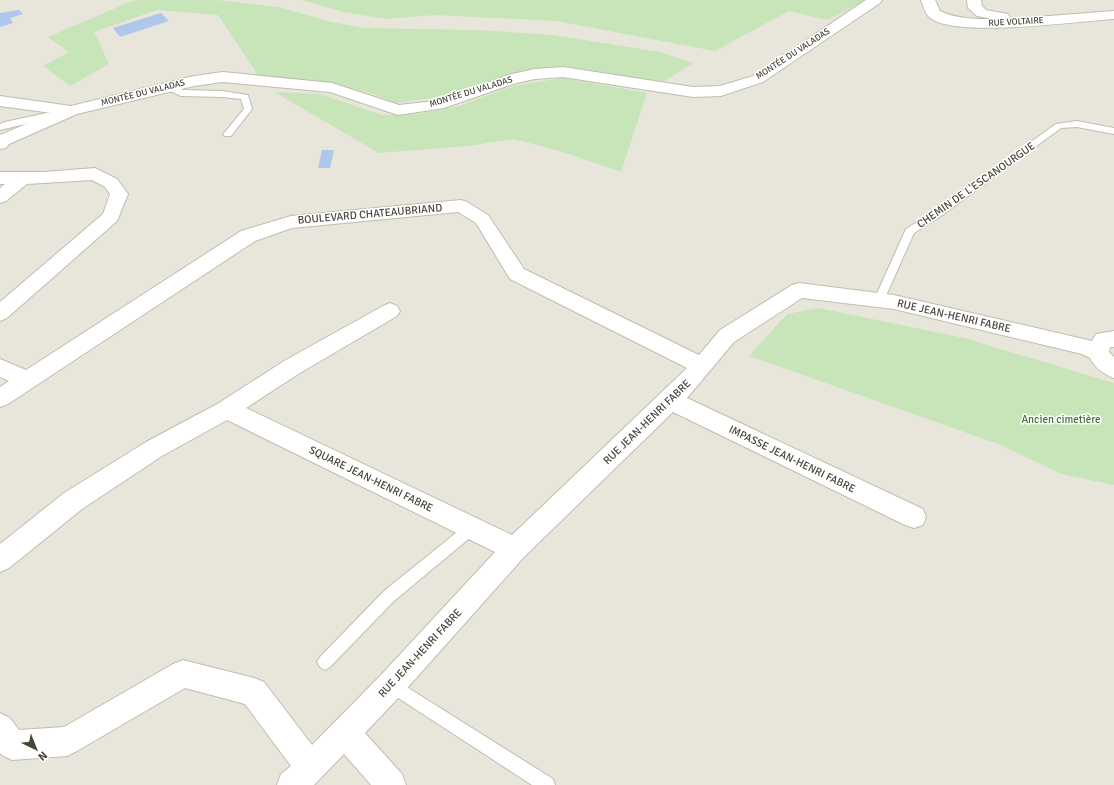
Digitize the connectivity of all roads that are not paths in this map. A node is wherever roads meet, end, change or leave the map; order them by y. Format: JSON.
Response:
{"nodes":[{"id":1,"x":875,"y":0,"type":"edge"},
{"id":2,"x":928,"y":0,"type":"edge"},
{"id":3,"x":974,"y":0,"type":"edge"},
{"id":4,"x":1114,"y":15,"type":"edge"},
{"id":5,"x":1019,"y":22,"type":"junction"},
{"id":6,"x":169,"y":87,"type":"junction"},
{"id":7,"x":0,"y":101,"type":"edge"},
{"id":8,"x":70,"y":111,"type":"junction"},
{"id":9,"x":0,"y":127,"type":"edge"},
{"id":10,"x":1114,"y":131,"type":"edge"},
{"id":11,"x":228,"y":134,"type":"dead end"},
{"id":12,"x":0,"y":144,"type":"edge"},
{"id":13,"x":0,"y":178,"type":"edge"},
{"id":14,"x":23,"y":178,"type":"junction"},
{"id":15,"x":0,"y":197,"type":"edge"},
{"id":16,"x":879,"y":300,"type":"junction"},
{"id":17,"x":390,"y":312,"type":"dead end"},
{"id":18,"x":0,"y":313,"type":"edge"},
{"id":19,"x":1106,"y":345,"type":"edge"},
{"id":20,"x":702,"y":366,"type":"junction"},
{"id":21,"x":0,"y":368,"type":"edge"},
{"id":22,"x":1114,"y":369,"type":"edge"},
{"id":23,"x":27,"y":380,"type":"junction"},
{"id":24,"x":0,"y":398,"type":"edge"},
{"id":25,"x":670,"y":400,"type":"junction"},
{"id":26,"x":227,"y":409,"type":"junction"},
{"id":27,"x":914,"y":517,"type":"dead end"},
{"id":28,"x":472,"y":528,"type":"junction"},
{"id":29,"x":515,"y":549,"type":"junction"},
{"id":30,"x":0,"y":560,"type":"edge"},
{"id":31,"x":325,"y":662,"type":"dead end"},
{"id":32,"x":391,"y":685,"type":"junction"},
{"id":33,"x":0,"y":728,"type":"edge"},
{"id":34,"x":345,"y":733,"type":"junction"},
{"id":35,"x":302,"y":777,"type":"edge"},
{"id":36,"x":391,"y":785,"type":"edge"},
{"id":37,"x":547,"y":785,"type":"edge"}],
"edges":[{"from":1,"to":6,"type":"street","name":"MONTÉE DU VALADAS"},
{"from":2,"to":5,"type":"street","name":"RUE VOLTAIRE"},
{"from":3,"to":5,"type":"street"},
{"from":4,"to":5,"type":"street","name":"RUE VOLTAIRE"},
{"from":6,"to":8,"type":"street","name":"MONTÉE DU VALADAS"},
{"from":6,"to":11,"type":"lane"},
{"from":7,"to":8,"type":"street","name":"MONTÉE DU VALADAS"},
{"from":8,"to":9,"type":"lane"},
{"from":8,"to":12,"type":"street"},
{"from":10,"to":16,"type":"lane","name":"CHEMIN DE L'ESCANOURGUE"},
{"from":13,"to":14,"type":"street"},
{"from":14,"to":15,"type":"street"},
{"from":14,"to":18,"type":"street"},
{"from":16,"to":19,"type":"street","name":"RUE JEAN-HENRI FABRE"},
{"from":16,"to":20,"type":"street","name":"RUE JEAN-HENRI FABRE"},
{"from":17,"to":26,"type":"street"},
{"from":19,"to":22,"type":"street"},
{"from":20,"to":23,"type":"street","name":"BOULEVARD CHATEAUBRIAND"},
{"from":20,"to":25,"type":"street","name":"RUE JEAN-HENRI FABRE"},
{"from":21,"to":23,"type":"street"},
{"from":23,"to":24,"type":"street","name":"BOULEVARD CHATEAUBRIAND"},
{"from":25,"to":27,"type":"street","name":"IMPASSE JEAN-HENRI FABRE"},
{"from":25,"to":29,"type":"street","name":"RUE JEAN-HENRI FABRE"},
{"from":26,"to":28,"type":"street","name":"SQUARE JEAN-HENRI FABRE"},
{"from":26,"to":30,"type":"street"},
{"from":28,"to":29,"type":"street","name":"SQUARE JEAN-HENRI FABRE"},
{"from":28,"to":31,"type":"lane"},
{"from":29,"to":32,"type":"street","name":"RUE JEAN-HENRI FABRE"},
{"from":32,"to":34,"type":"street","name":"RUE JEAN-HENRI FABRE"},
{"from":32,"to":37,"type":"lane"},
{"from":33,"to":35,"type":"street"},
{"from":34,"to":35,"type":"street","name":"RUE JEAN-HENRI FABRE"},
{"from":34,"to":36,"type":"street"}]}
